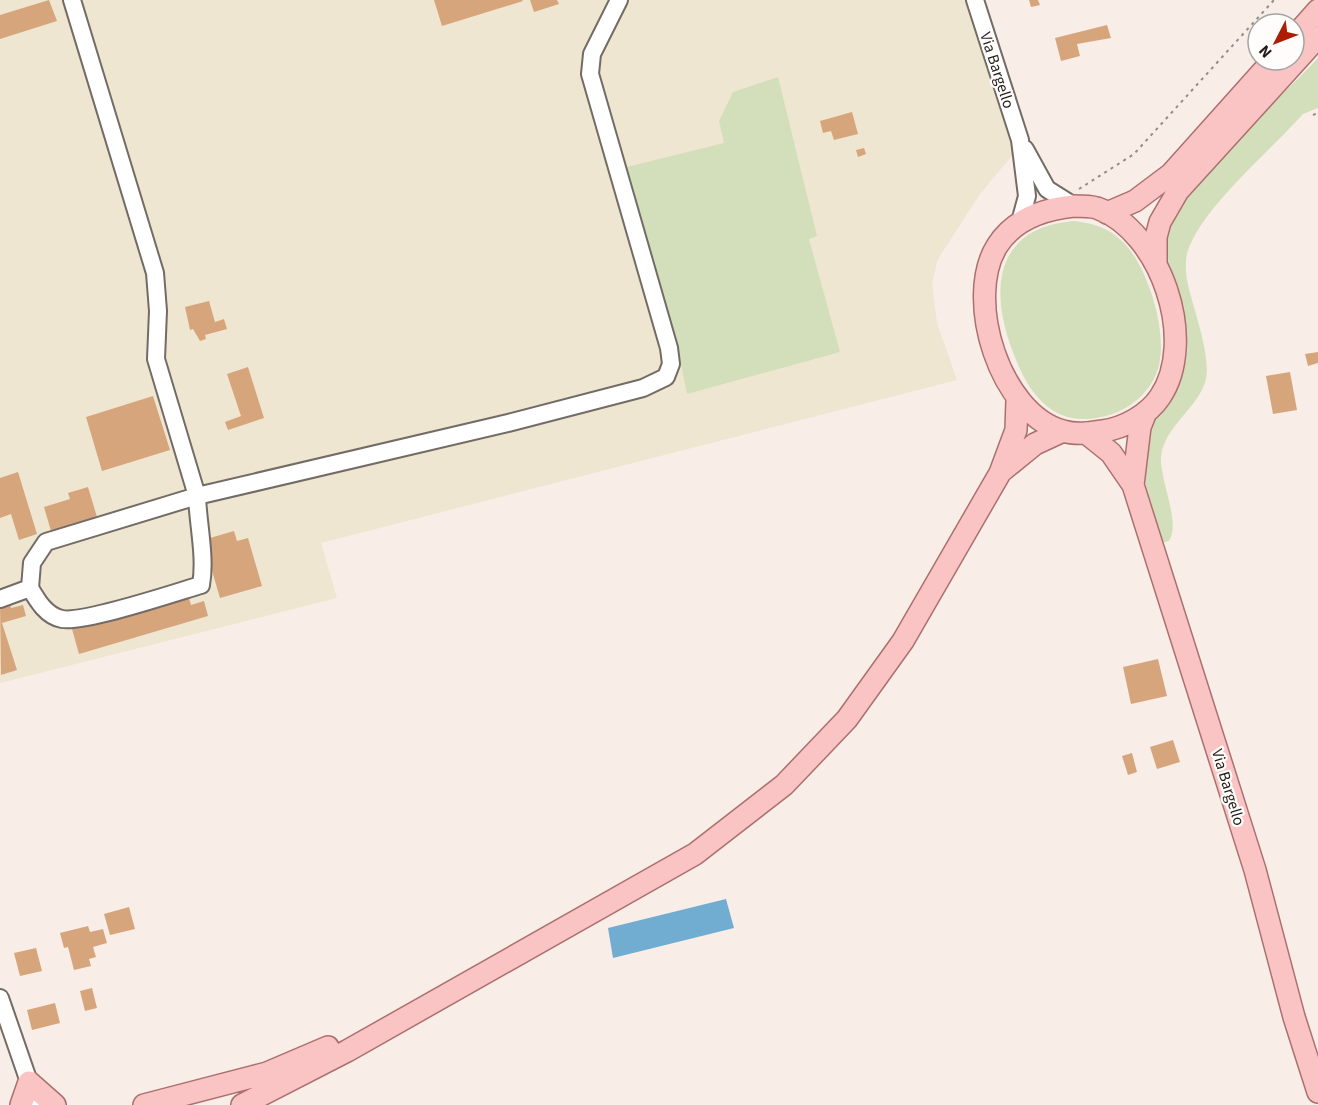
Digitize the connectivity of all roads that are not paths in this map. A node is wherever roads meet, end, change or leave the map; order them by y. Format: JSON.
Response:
{"nodes":[{"id":1,"x":72,"y":0,"type":"edge"},
{"id":2,"x":619,"y":0,"type":"edge"},
{"id":3,"x":975,"y":0,"type":"edge"},
{"id":4,"x":1318,"y":10,"type":"edge"},
{"id":5,"x":1306,"y":24,"type":"edge"},
{"id":6,"x":1318,"y":37,"type":"edge"},
{"id":7,"x":1306,"y":46,"type":"edge"},
{"id":8,"x":1318,"y":50,"type":"edge"},
{"id":9,"x":1306,"y":62,"type":"edge"},
{"id":10,"x":1274,"y":72,"type":"edge"},
{"id":11,"x":1275,"y":72,"type":"edge"},
{"id":12,"x":1020,"y":140,"type":"junction"},
{"id":13,"x":1073,"y":199,"type":"junction"},
{"id":14,"x":1107,"y":213,"type":"junction"},
{"id":15,"x":1020,"y":222,"type":"junction"},
{"id":16,"x":1156,"y":265,"type":"junction"},
{"id":17,"x":1017,"y":400,"type":"junction"},
{"id":18,"x":1146,"y":412,"type":"junction"},
{"id":19,"x":1063,"y":431,"type":"junction"},
{"id":20,"x":1086,"y":433,"type":"junction"},
{"id":21,"x":1000,"y":473,"type":"junction"},
{"id":22,"x":1133,"y":485,"type":"junction"},
{"id":23,"x":197,"y":496,"type":"junction"},
{"id":24,"x":30,"y":588,"type":"junction"},
{"id":25,"x":0,"y":599,"type":"edge"},
{"id":26,"x":0,"y":998,"type":"edge"},
{"id":27,"x":428,"y":1005,"type":"junction"},
{"id":28,"x":29,"y":1082,"type":"junction"},
{"id":29,"x":1318,"y":1092,"type":"edge"},
{"id":30,"x":21,"y":1105,"type":"edge"},
{"id":31,"x":38,"y":1105,"type":"edge"},
{"id":32,"x":55,"y":1105,"type":"edge"},
{"id":33,"x":144,"y":1105,"type":"edge"},
{"id":34,"x":242,"y":1105,"type":"edge"},
{"id":35,"x":278,"y":1105,"type":"edge"}],
"edges":[{"from":1,"to":23,"type":"street"},
{"from":2,"to":23,"type":"street"},
{"from":3,"to":12,"type":"street","name":"Via Bargello"},
{"from":4,"to":5,"type":"main road"},
{"from":6,"to":7,"type":"main road"},
{"from":8,"to":9,"type":"street"},
{"from":10,"to":14,"type":"main road"},
{"from":11,"to":16,"type":"main road"},
{"from":12,"to":13,"type":"street","name":"Via Bargello"},
{"from":12,"to":15,"type":"street","name":"Via Bargello"},
{"from":13,"to":14,"type":"main road"},
{"from":13,"to":15,"type":"main road"},
{"from":14,"to":16,"type":"main road"},
{"from":15,"to":17,"type":"main road"},
{"from":16,"to":18,"type":"main road"},
{"from":17,"to":19,"type":"main road"},
{"from":17,"to":21,"type":"main road"},
{"from":18,"to":20,"type":"main road"},
{"from":18,"to":22,"type":"main road","name":"Via Bargello"},
{"from":19,"to":20,"type":"main road"},
{"from":19,"to":21,"type":"main road"},
{"from":20,"to":22,"type":"main road","name":"Via Bargello"},
{"from":21,"to":27,"type":"main road"},
{"from":22,"to":29,"type":"main road","name":"Via Bargello"},
{"from":23,"to":24,"type":"street"},
{"from":23,"to":24,"type":"street"},
{"from":24,"to":25,"type":"street"},
{"from":26,"to":28,"type":"street"},
{"from":27,"to":33,"type":"main road"},
{"from":27,"to":34,"type":"main road"},
{"from":27,"to":35,"type":"main road"},
{"from":28,"to":30,"type":"main road"},
{"from":28,"to":31,"type":"street"},
{"from":28,"to":32,"type":"main road"}]}
